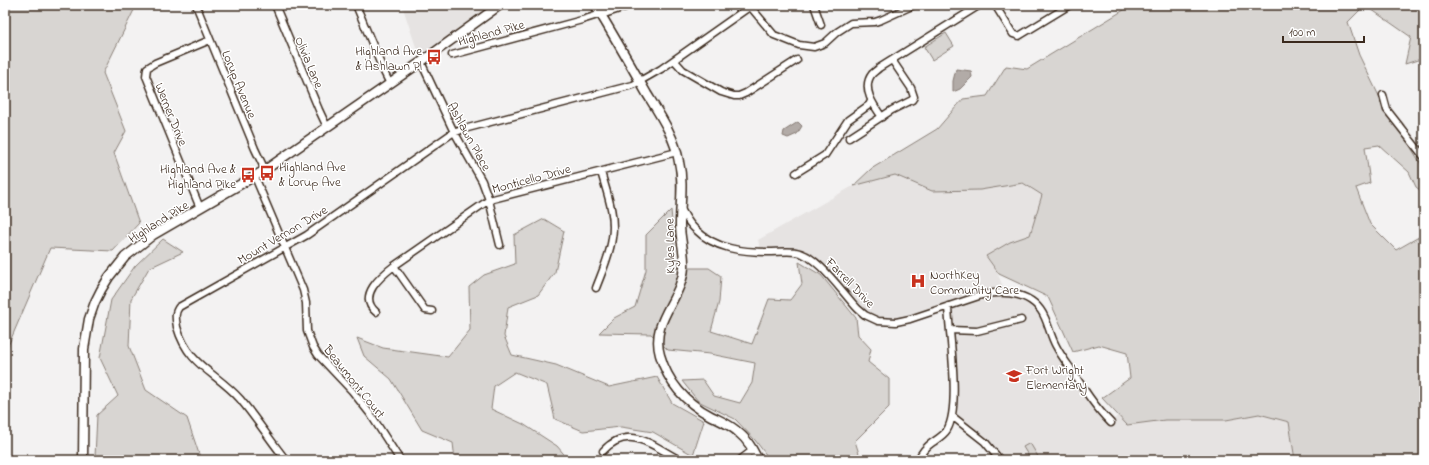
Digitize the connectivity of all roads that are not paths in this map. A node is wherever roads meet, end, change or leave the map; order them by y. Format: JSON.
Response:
{"nodes":[{"id":1,"x":196,"y":5,"type":"edge"},
{"id":2,"x":275,"y":5,"type":"edge"},
{"id":3,"x":356,"y":5,"type":"edge"},
{"id":4,"x":500,"y":5,"type":"edge"},
{"id":5,"x":595,"y":5,"type":"edge"},
{"id":6,"x":628,"y":5,"type":"edge"},
{"id":7,"x":750,"y":5,"type":"edge"},
{"id":8,"x":814,"y":5,"type":"edge"},
{"id":9,"x":914,"y":5,"type":"edge"},
{"id":10,"x":980,"y":5,"type":"edge"},
{"id":11,"x":995,"y":5,"type":"edge"},
{"id":12,"x":1070,"y":5,"type":"edge"},
{"id":13,"x":601,"y":14,"type":"junction"},
{"id":14,"x":822,"y":25,"type":"dead end"},
{"id":15,"x":210,"y":40,"type":"junction"},
{"id":16,"x":452,"y":55,"type":"dead end"},
{"id":17,"x":674,"y":60,"type":"junction"},
{"id":18,"x":797,"y":60,"type":"dead end"},
{"id":19,"x":892,"y":60,"type":"junction"},
{"id":20,"x":421,"y":62,"type":"junction"},
{"id":21,"x":640,"y":82,"type":"junction"},
{"id":22,"x":390,"y":84,"type":"junction"},
{"id":23,"x":1383,"y":95,"type":"dead end"},
{"id":24,"x":871,"y":100,"type":"junction"},
{"id":25,"x":882,"y":117,"type":"junction"},
{"id":26,"x":328,"y":126,"type":"junction"},
{"id":27,"x":454,"y":132,"type":"junction"},
{"id":28,"x":849,"y":138,"type":"dead end"},
{"id":29,"x":677,"y":152,"type":"junction"},
{"id":30,"x":1424,"y":157,"type":"edge"},
{"id":31,"x":265,"y":170,"type":"junction"},
{"id":32,"x":601,"y":172,"type":"junction"},
{"id":33,"x":796,"y":173,"type":"dead end"},
{"id":34,"x":255,"y":177,"type":"junction"},
{"id":35,"x":489,"y":200,"type":"junction"},
{"id":36,"x":200,"y":208,"type":"junction"},
{"id":37,"x":681,"y":209,"type":"junction"},
{"id":38,"x":500,"y":245,"type":"dead end"},
{"id":39,"x":285,"y":247,"type":"junction"},
{"id":40,"x":394,"y":266,"type":"junction"},
{"id":41,"x":596,"y":288,"type":"dead end"},
{"id":42,"x":948,"y":306,"type":"junction"},
{"id":43,"x":432,"y":311,"type":"dead end"},
{"id":44,"x":376,"y":312,"type":"dead end"},
{"id":45,"x":1021,"y":320,"type":"dead end"},
{"id":46,"x":950,"y":330,"type":"junction"},
{"id":47,"x":952,"y":416,"type":"junction"},
{"id":48,"x":1111,"y":423,"type":"dead end"},
{"id":49,"x":753,"y":450,"type":"junction"},
{"id":50,"x":603,"y":451,"type":"dead end"},
{"id":51,"x":82,"y":460,"type":"edge"},
{"id":52,"x":286,"y":460,"type":"edge"},
{"id":53,"x":400,"y":460,"type":"edge"},
{"id":54,"x":680,"y":460,"type":"edge"},
{"id":55,"x":740,"y":460,"type":"edge"},
{"id":56,"x":758,"y":460,"type":"edge"},
{"id":57,"x":918,"y":460,"type":"edge"},
{"id":58,"x":1000,"y":460,"type":"edge"}],
"edges":[{"from":1,"to":15,"type":"street","name":"Lorup Avenue"},
{"from":2,"to":26,"type":"street","name":"Olivia Lane"},
{"from":3,"to":22,"type":"street"},
{"from":4,"to":20,"type":"main road","name":"Highland Pike"},
{"from":5,"to":13,"type":"main road","name":"Kyles Lane"},
{"from":6,"to":13,"type":"main road","name":"Highland Pike"},
{"from":7,"to":9,"type":"street"},
{"from":7,"to":17,"type":"street","name":"Mount Vernon Drive"},
{"from":8,"to":14,"type":"street"},
{"from":10,"to":19,"type":"street"},
{"from":11,"to":12,"type":"street"},
{"from":13,"to":16,"type":"street","name":"Highland Pike"},
{"from":13,"to":21,"type":"main road","name":"Kyles Lane"},
{"from":15,"to":31,"type":"street","name":"Lorup Avenue"},
{"from":15,"to":36,"type":"street","name":"Werner Drive"},
{"from":17,"to":18,"type":"street"},
{"from":17,"to":21,"type":"street","name":"Mount Vernon Drive"},
{"from":19,"to":24,"type":"street"},
{"from":19,"to":25,"type":"street"},
{"from":20,"to":22,"type":"main road","name":"Highland Pike"},
{"from":20,"to":27,"type":"street","name":"Ashlawn Place"},
{"from":21,"to":27,"type":"street","name":"Mount Vernon Drive"},
{"from":21,"to":29,"type":"main road","name":"Kyles Lane"},
{"from":22,"to":26,"type":"main road","name":"Highland Pike"},
{"from":23,"to":30,"type":"street"},
{"from":24,"to":25,"type":"street"},
{"from":24,"to":33,"type":"street"},
{"from":25,"to":28,"type":"street"},
{"from":26,"to":31,"type":"main road","name":"Highland Pike"},
{"from":27,"to":35,"type":"street","name":"Ashlawn Place"},
{"from":27,"to":39,"type":"street","name":"Mount Vernon Drive"},
{"from":29,"to":32,"type":"street","name":"Monticello Drive"},
{"from":29,"to":37,"type":"main road","name":"Kyles Lane"},
{"from":31,"to":34,"type":"main road","name":"Highland Pike"},
{"from":32,"to":35,"type":"street","name":"Monticello Drive"},
{"from":32,"to":41,"type":"street"},
{"from":34,"to":36,"type":"main road","name":"Highland Pike"},
{"from":34,"to":39,"type":"street","name":"Beaumont Court"},
{"from":35,"to":38,"type":"street","name":"Ashlawn Place"},
{"from":35,"to":40,"type":"street","name":"Monticello Drive"},
{"from":36,"to":51,"type":"main road","name":"Highland Pike"},
{"from":37,"to":42,"type":"street","name":"Farrell Drive"},
{"from":37,"to":49,"type":"main road","name":"Kyles Lane"},
{"from":39,"to":52,"type":"street","name":"Mount Vernon Drive"},
{"from":39,"to":53,"type":"street","name":"Beaumont Court"},
{"from":40,"to":43,"type":"street"},
{"from":40,"to":44,"type":"street","name":"Monticello Drive"},
{"from":42,"to":46,"type":"street"},
{"from":42,"to":48,"type":"street","name":"Farrell Drive"},
{"from":45,"to":46,"type":"street"},
{"from":46,"to":47,"type":"street"},
{"from":47,"to":57,"type":"street"},
{"from":47,"to":58,"type":"street"},
{"from":49,"to":55,"type":"street"},
{"from":49,"to":56,"type":"main road","name":"Kyles Lane"},
{"from":50,"to":54,"type":"street"}]}
